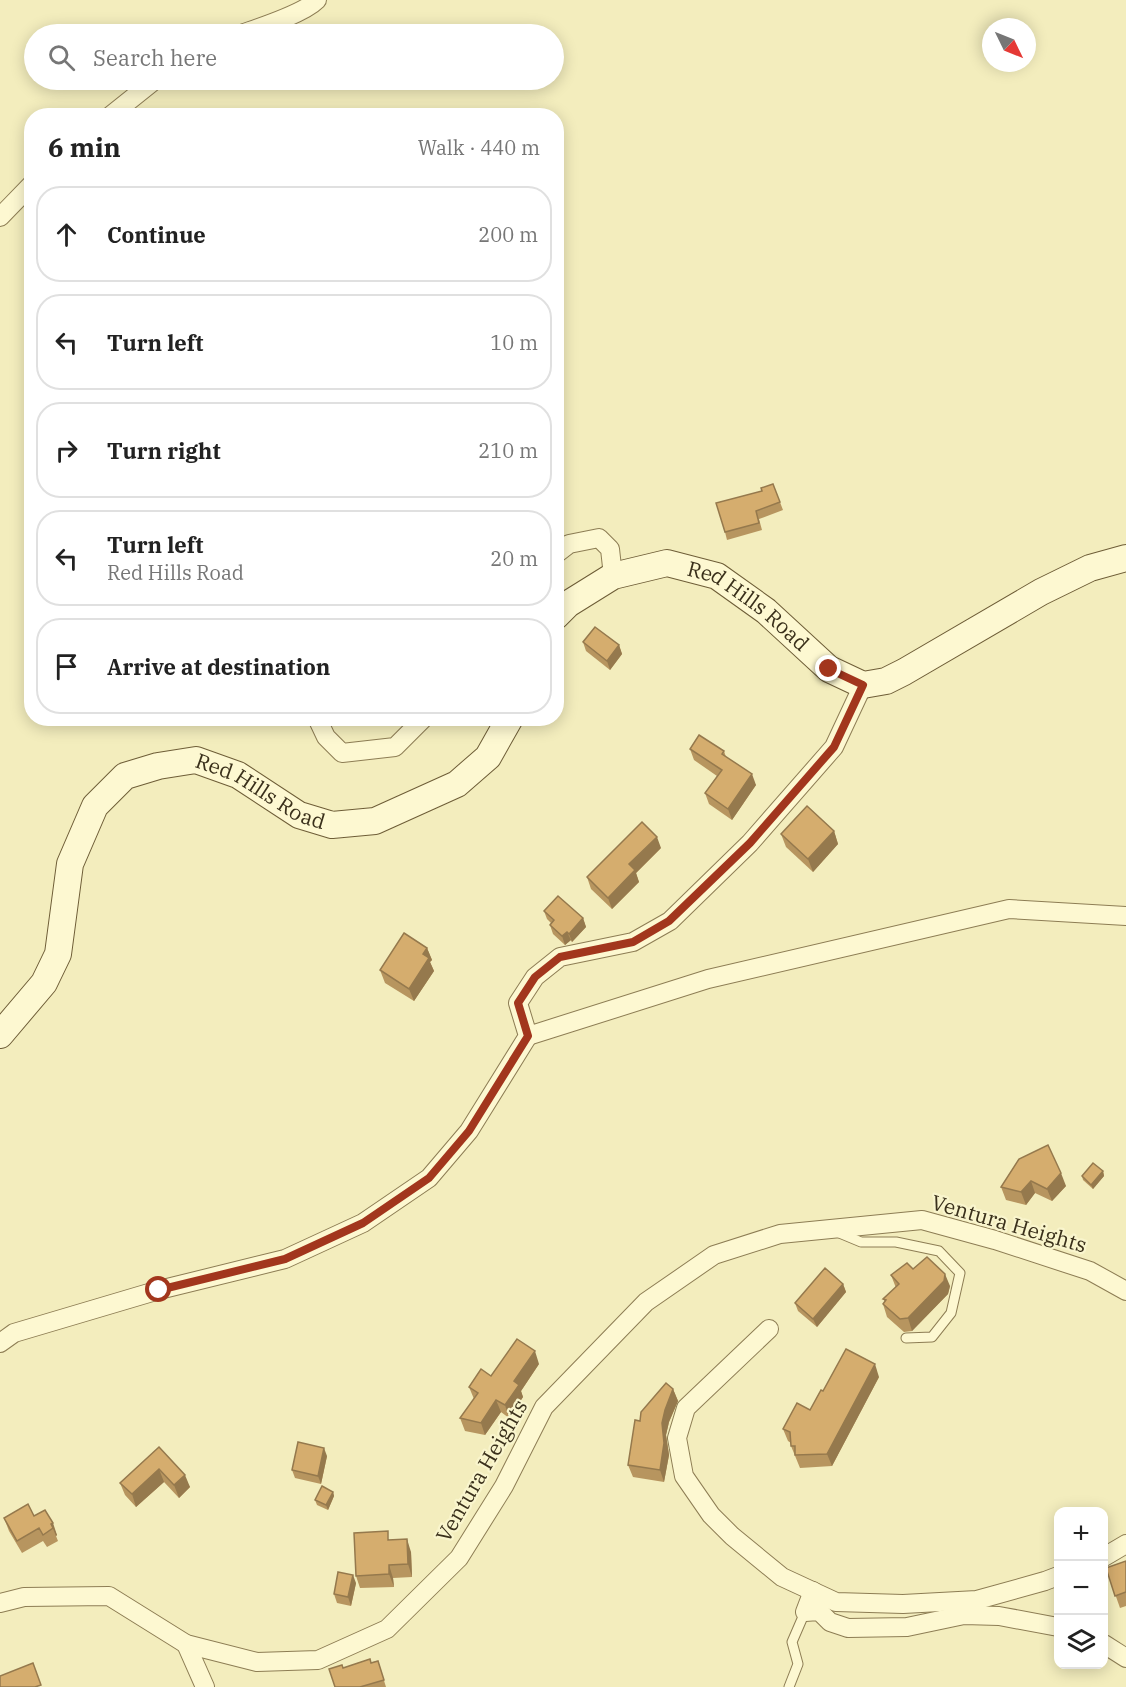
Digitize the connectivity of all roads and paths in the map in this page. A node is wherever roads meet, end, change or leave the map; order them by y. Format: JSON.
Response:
{"nodes":[{"id":1,"x":317,"y":0,"type":"edge"},
{"id":2,"x":267,"y":24,"type":"edge"},
{"id":3,"x":142,"y":90,"type":"edge"},
{"id":4,"x":120,"y":108,"type":"edge"},
{"id":5,"x":24,"y":192,"type":"edge"},
{"id":6,"x":0,"y":217,"type":"edge"},
{"id":7,"x":564,"y":548,"type":"edge"},
{"id":8,"x":1126,"y":558,"type":"edge"},
{"id":9,"x":613,"y":576,"type":"junction"},
{"id":10,"x":564,"y":608,"type":"edge"},
{"id":11,"x":863,"y":685,"type":"junction"},
{"id":12,"x":321,"y":726,"type":"edge"},
{"id":13,"x":416,"y":726,"type":"edge"},
{"id":14,"x":505,"y":726,"type":"edge"},
{"id":15,"x":1126,"y":916,"type":"edge"},
{"id":16,"x":0,"y":1035,"type":"edge"},
{"id":17,"x":528,"y":1036,"type":"junction"},
{"id":18,"x":829,"y":1229,"type":"junction"},
{"id":19,"x":1126,"y":1291,"type":"edge"},
{"id":20,"x":769,"y":1329,"type":"dead end"},
{"id":21,"x":906,"y":1338,"type":"dead end"},
{"id":22,"x":0,"y":1343,"type":"edge"},
{"id":23,"x":1126,"y":1544,"type":"edge"},
{"id":24,"x":1108,"y":1555,"type":"edge"},
{"id":25,"x":1054,"y":1578,"type":"edge"},
{"id":26,"x":813,"y":1591,"type":"junction"},
{"id":27,"x":0,"y":1603,"type":"edge"},
{"id":28,"x":805,"y":1612,"type":"junction"},
{"id":29,"x":1054,"y":1626,"type":"edge"},
{"id":30,"x":186,"y":1644,"type":"junction"},
{"id":31,"x":1108,"y":1647,"type":"edge"},
{"id":32,"x":1126,"y":1658,"type":"edge"},
{"id":33,"x":205,"y":1687,"type":"edge"},
{"id":34,"x":789,"y":1687,"type":"edge"}],
"edges":[{"from":1,"to":2,"type":"street"},
{"from":3,"to":4,"type":"street"},
{"from":5,"to":6,"type":"street"},
{"from":7,"to":9,"type":"street"},
{"from":8,"to":11,"type":"main road"},
{"from":9,"to":10,"type":"main road","name":"Red Hills Road"},
{"from":9,"to":11,"type":"main road","name":"Red Hills Road"},
{"from":11,"to":17,"type":"street"},
{"from":12,"to":13,"type":"street"},
{"from":14,"to":16,"type":"main road","name":"Red Hills Road"},
{"from":15,"to":17,"type":"street"},
{"from":17,"to":22,"type":"street"},
{"from":18,"to":19,"type":"street","name":"Ventura Heights"},
{"from":18,"to":21,"type":"lane"},
{"from":18,"to":30,"type":"street","name":"Ventura Heights"},
{"from":20,"to":26,"type":"street"},
{"from":23,"to":24,"type":"street"},
{"from":25,"to":26,"type":"street"},
{"from":26,"to":28,"type":"street"},
{"from":27,"to":30,"type":"street","name":"Ventura Heights"},
{"from":28,"to":29,"type":"street"},
{"from":28,"to":34,"type":"lane"},
{"from":30,"to":33,"type":"street"},
{"from":31,"to":32,"type":"street"}]}
